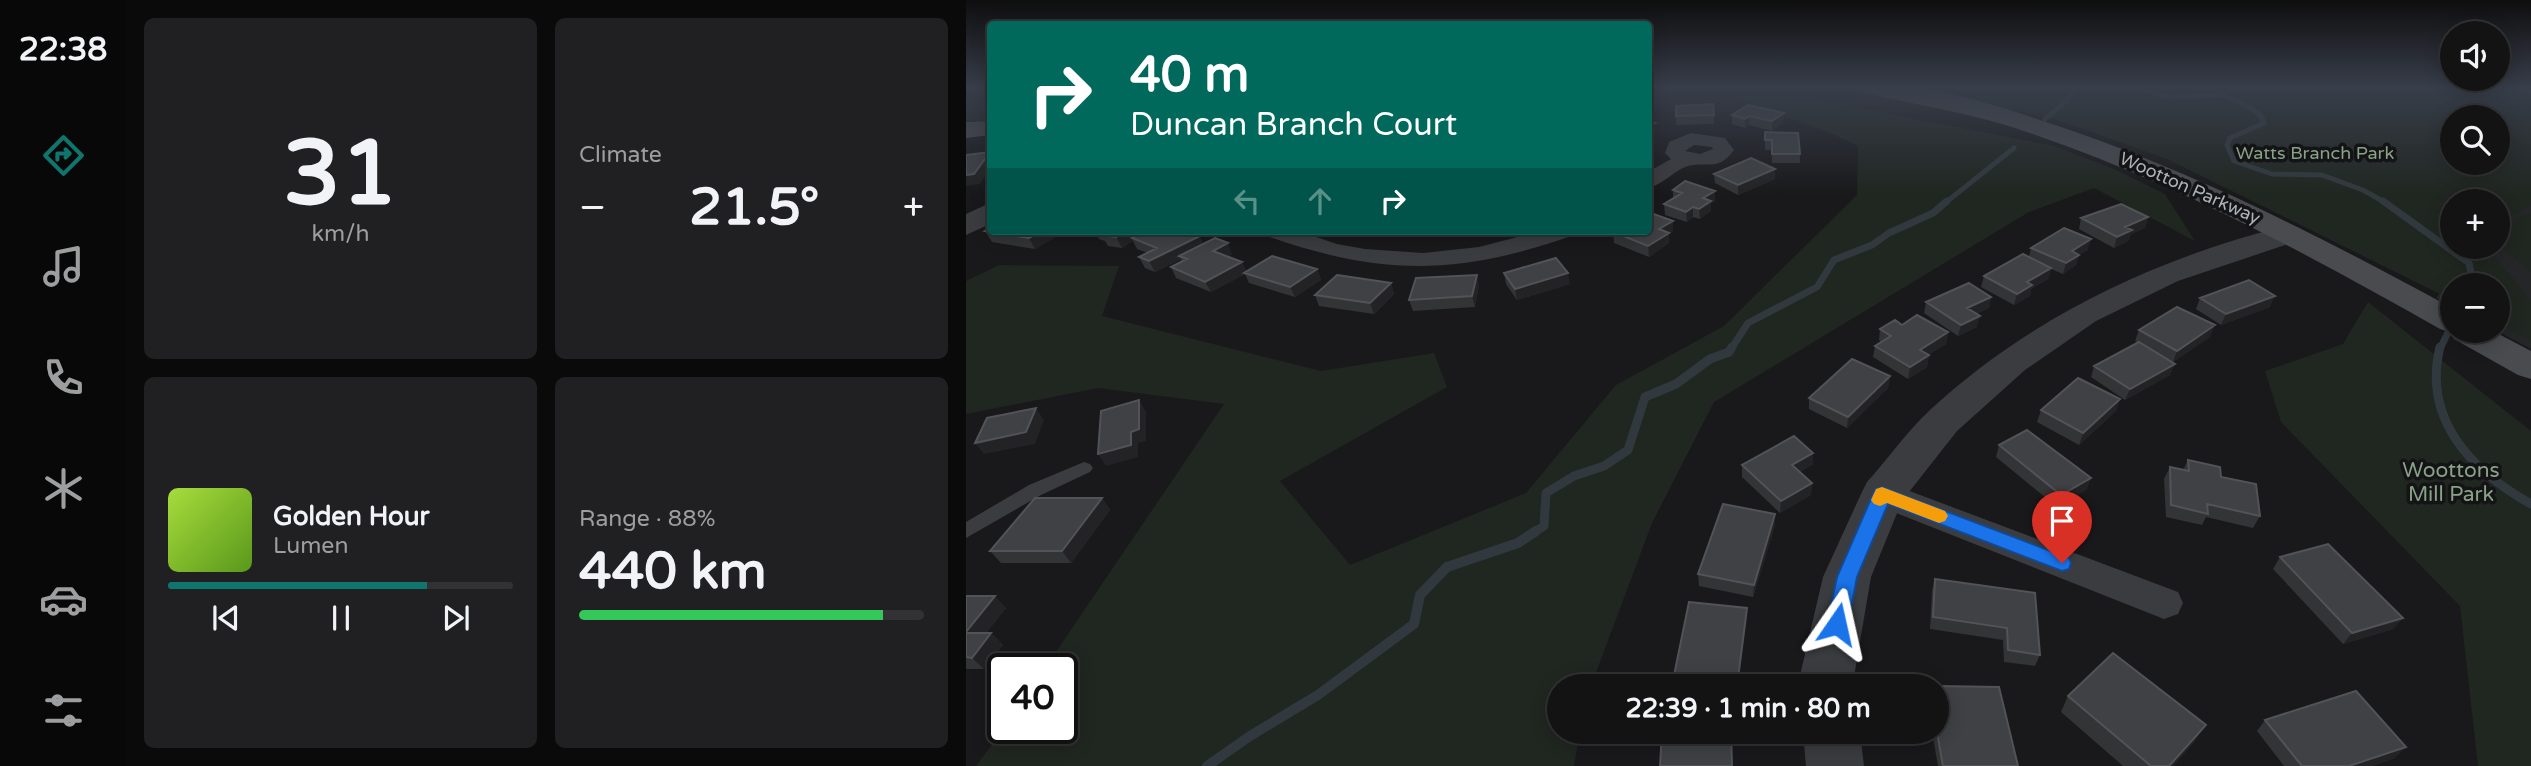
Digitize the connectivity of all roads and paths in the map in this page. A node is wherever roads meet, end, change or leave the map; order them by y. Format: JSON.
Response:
{"nodes":[{"id":1,"x":2021,"y":123,"type":"edge"},
{"id":2,"x":987,"y":128,"type":"edge"},
{"id":3,"x":966,"y":130,"type":"edge"},
{"id":4,"x":1685,"y":159,"type":"dead end"},
{"id":5,"x":1652,"y":180,"type":"edge"},
{"id":6,"x":987,"y":214,"type":"edge"},
{"id":7,"x":966,"y":226,"type":"edge"},
{"id":8,"x":2289,"y":234,"type":"junction"},
{"id":9,"x":1288,"y":235,"type":"edge"},
{"id":10,"x":1553,"y":235,"type":"edge"},
{"id":11,"x":2440,"y":316,"type":"edge"},
{"id":12,"x":2488,"y":343,"type":"edge"},
{"id":13,"x":2531,"y":367,"type":"edge"},
{"id":14,"x":1084,"y":468,"type":"dead end"},
{"id":15,"x":1882,"y":494,"type":"junction"},
{"id":16,"x":966,"y":531,"type":"edge"},
{"id":17,"x":2164,"y":603,"type":"dead end"},
{"id":18,"x":1828,"y":674,"type":"edge"},
{"id":19,"x":1833,"y":744,"type":"edge"},
{"id":20,"x":1835,"y":766,"type":"edge"}],
"edges":[{"from":1,"to":8,"type":"main road","name":"Wootton Parkway"},
{"from":2,"to":3,"type":"main road"},
{"from":4,"to":5,"type":"street"},
{"from":6,"to":7,"type":"street"},
{"from":8,"to":11,"type":"main road","name":"Wootton Parkway"},
{"from":8,"to":15,"type":"street"},
{"from":9,"to":10,"type":"street"},
{"from":12,"to":13,"type":"main road"},
{"from":14,"to":16,"type":"lane"},
{"from":15,"to":17,"type":"street"},
{"from":15,"to":18,"type":"street"},
{"from":19,"to":20,"type":"street"}]}
